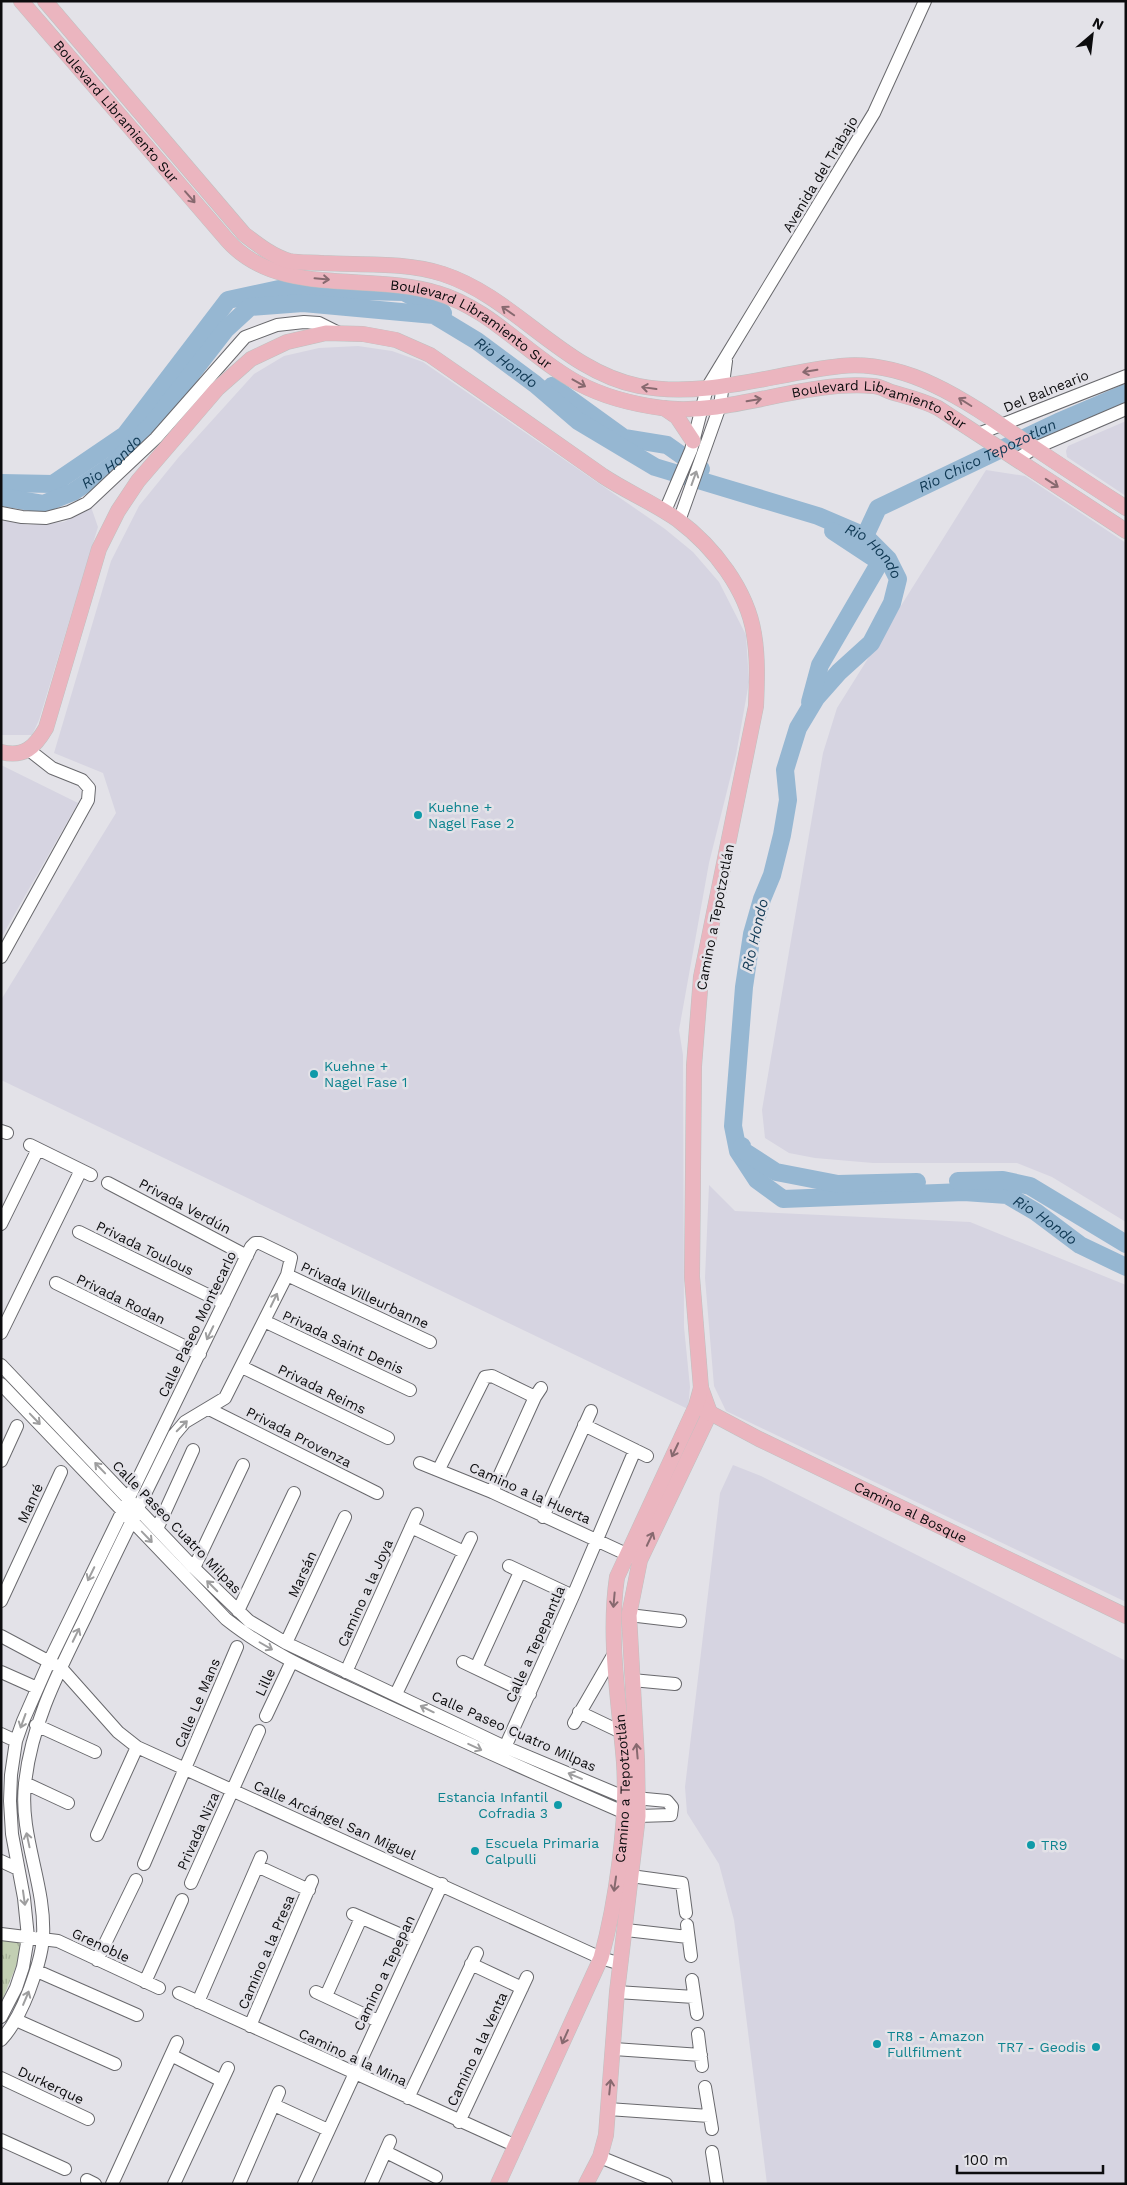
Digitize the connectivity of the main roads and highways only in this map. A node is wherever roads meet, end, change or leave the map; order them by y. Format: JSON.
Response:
{"nodes":[{"id":1,"x":21,"y":1,"type":"edge"},
{"id":2,"x":45,"y":1,"type":"edge"},
{"id":3,"x":664,"y":408,"type":"junction"},
{"id":4,"x":695,"y":448,"type":"road end"},
{"id":5,"x":1126,"y":508,"type":"edge"},
{"id":6,"x":1126,"y":531,"type":"edge"},
{"id":7,"x":1,"y":752,"type":"edge"},
{"id":8,"x":703,"y":1409,"type":"junction"},
{"id":9,"x":633,"y":1557,"type":"junction"},
{"id":10,"x":1126,"y":1616,"type":"edge"},
{"id":11,"x":628,"y":1802,"type":"junction"},
{"id":12,"x":498,"y":2184,"type":"edge"},
{"id":13,"x":586,"y":2184,"type":"edge"}],
"edges":[{"from":1,"to":3,"type":"main road","name":"Boulevard Libramiento Sur","one_way":true},
{"from":5,"to":2,"type":"main road","name":"Boulevard Libramiento Sur","one_way":true},
{"from":3,"to":4,"type":"main road"},
{"from":3,"to":6,"type":"main road","name":"Boulevard Libramiento Sur","one_way":true},
{"from":7,"to":8,"type":"main road","name":"Camino a Tepotzotlán"},
{"from":8,"to":9,"type":"main road","name":"Camino a Tepotzotlán"},
{"from":8,"to":10,"type":"main road","name":"Camino al Bosque"},
{"from":11,"to":9,"type":"main road","name":"Camino a Tepotzotlán","one_way":true},
{"from":9,"to":11,"type":"main road","name":"Camino a Tepotzotlán","one_way":true},
{"from":11,"to":12,"type":"main road","name":"Camino a Tepotzotlán","one_way":true},
{"from":13,"to":11,"type":"main road","name":"Camino a Tepotzotlán","one_way":true}]}
